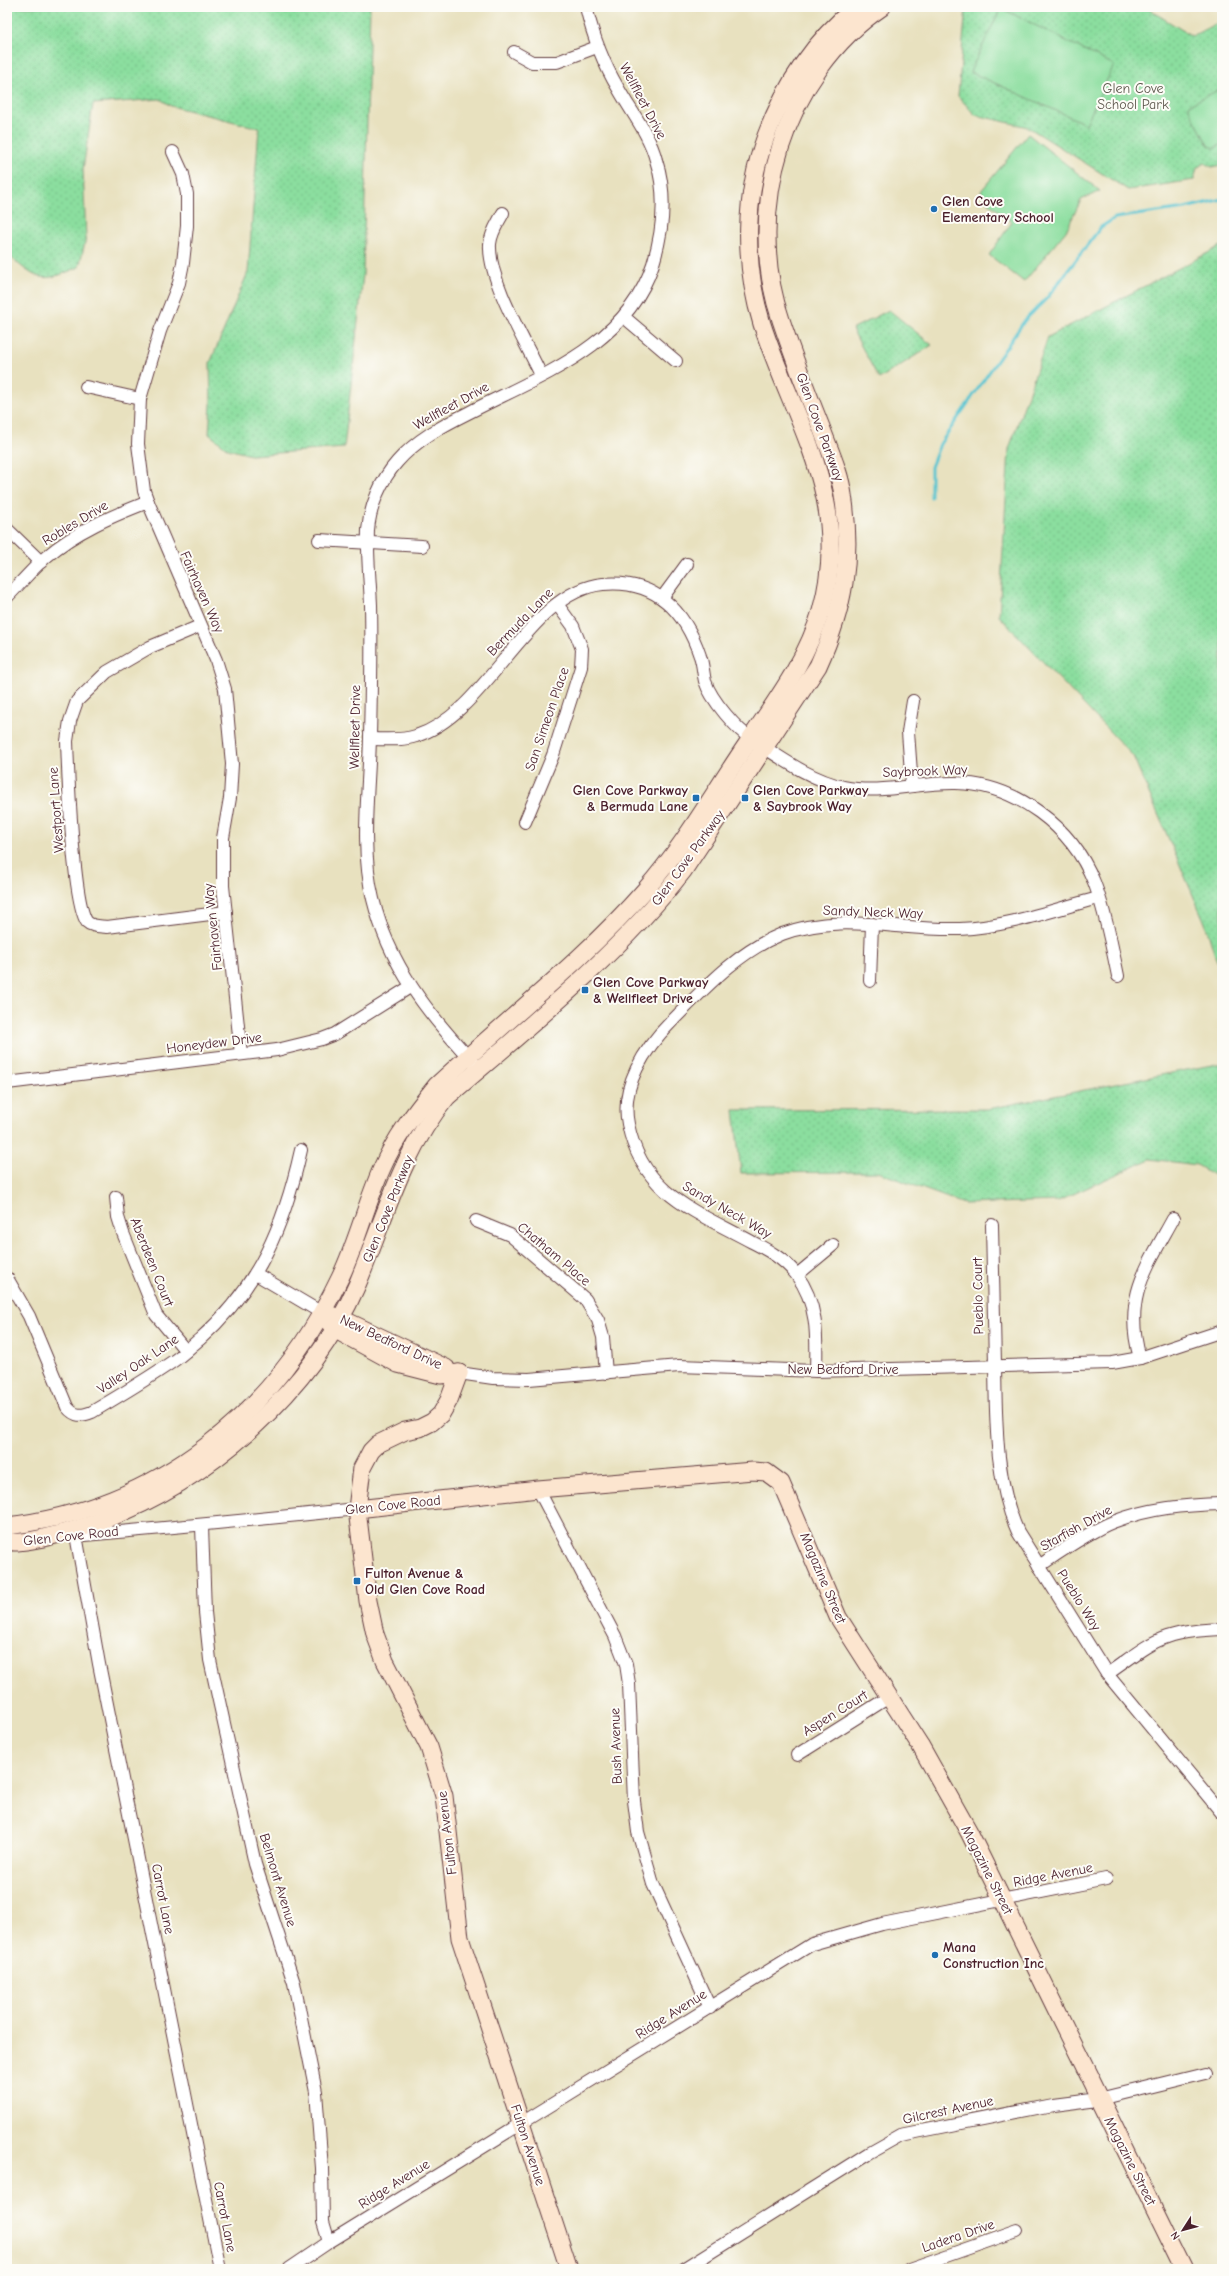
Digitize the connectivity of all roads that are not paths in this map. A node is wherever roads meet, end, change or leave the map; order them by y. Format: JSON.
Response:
{"nodes":[{"id":1,"x":586,"y":7,"type":"edge"},
{"id":2,"x":856,"y":7,"type":"edge"},
{"id":3,"x":882,"y":7,"type":"edge"},
{"id":4,"x":598,"y":47,"type":"junction"},
{"id":5,"x":514,"y":52,"type":"dead end"},
{"id":6,"x":172,"y":152,"type":"dead end"},
{"id":7,"x":503,"y":213,"type":"dead end"},
{"id":8,"x":624,"y":317,"type":"junction"},
{"id":9,"x":676,"y":361,"type":"dead end"},
{"id":10,"x":541,"y":375,"type":"junction"},
{"id":11,"x":86,"y":387,"type":"dead end"},
{"id":12,"x":140,"y":400,"type":"junction"},
{"id":13,"x":148,"y":502,"type":"junction"},
{"id":14,"x":7,"y":529,"type":"edge"},
{"id":15,"x":319,"y":540,"type":"dead end"},
{"id":16,"x":369,"y":543,"type":"junction"},
{"id":17,"x":422,"y":546,"type":"dead end"},
{"id":18,"x":41,"y":562,"type":"junction"},
{"id":19,"x":687,"y":564,"type":"dead end"},
{"id":20,"x":7,"y":597,"type":"edge"},
{"id":21,"x":662,"y":598,"type":"junction"},
{"id":22,"x":557,"y":604,"type":"junction"},
{"id":23,"x":200,"y":626,"type":"junction"},
{"id":24,"x":913,"y":701,"type":"dead end"},
{"id":25,"x":370,"y":739,"type":"junction"},
{"id":26,"x":757,"y":743,"type":"junction"},
{"id":27,"x":912,"y":786,"type":"junction"},
{"id":28,"x":525,"y":822,"type":"dead end"},
{"id":29,"x":1098,"y":898,"type":"junction"},
{"id":30,"x":226,"y":912,"type":"junction"},
{"id":31,"x":872,"y":924,"type":"junction"},
{"id":32,"x":1118,"y":976,"type":"dead end"},
{"id":33,"x":870,"y":981,"type":"dead end"},
{"id":34,"x":410,"y":987,"type":"junction"},
{"id":35,"x":241,"y":1054,"type":"junction"},
{"id":36,"x":468,"y":1056,"type":"junction"},
{"id":37,"x":480,"y":1069,"type":"junction"},
{"id":38,"x":7,"y":1083,"type":"edge"},
{"id":39,"x":300,"y":1150,"type":"dead end"},
{"id":40,"x":116,"y":1197,"type":"dead end"},
{"id":41,"x":1173,"y":1219,"type":"dead end"},
{"id":42,"x":476,"y":1221,"type":"dead end"},
{"id":43,"x":992,"y":1225,"type":"dead end"},
{"id":44,"x":833,"y":1245,"type":"dead end"},
{"id":45,"x":256,"y":1274,"type":"junction"},
{"id":46,"x":796,"y":1275,"type":"junction"},
{"id":47,"x":7,"y":1278,"type":"edge"},
{"id":48,"x":322,"y":1313,"type":"junction"},
{"id":49,"x":337,"y":1324,"type":"junction"},
{"id":50,"x":1222,"y":1331,"type":"edge"},
{"id":51,"x":186,"y":1350,"type":"junction"},
{"id":52,"x":1140,"y":1358,"type":"junction"},
{"id":53,"x":995,"y":1367,"type":"junction"},
{"id":54,"x":816,"y":1371,"type":"junction"},
{"id":55,"x":459,"y":1373,"type":"junction"},
{"id":56,"x":606,"y":1373,"type":"junction"},
{"id":57,"x":778,"y":1478,"type":"joint"},
{"id":58,"x":538,"y":1489,"type":"junction"},
{"id":59,"x":1222,"y":1504,"type":"edge"},
{"id":60,"x":357,"y":1509,"type":"junction"},
{"id":61,"x":48,"y":1521,"type":"joint"},
{"id":62,"x":7,"y":1526,"type":"edge"},
{"id":63,"x":202,"y":1526,"type":"junction"},
{"id":64,"x":76,"y":1535,"type":"junction"},
{"id":65,"x":40,"y":1538,"type":"junction"},
{"id":66,"x":7,"y":1541,"type":"edge"},
{"id":67,"x":1039,"y":1566,"type":"junction"},
{"id":68,"x":1222,"y":1629,"type":"edge"},
{"id":69,"x":1107,"y":1674,"type":"junction"},
{"id":70,"x":889,"y":1697,"type":"junction"},
{"id":71,"x":797,"y":1755,"type":"dead end"},
{"id":72,"x":1222,"y":1813,"type":"edge"},
{"id":73,"x":1106,"y":1879,"type":"dead end"},
{"id":74,"x":1003,"y":1900,"type":"junction"},
{"id":75,"x":710,"y":2008,"type":"junction"},
{"id":76,"x":1205,"y":2073,"type":"dead end"},
{"id":77,"x":1099,"y":2099,"type":"junction"},
{"id":78,"x":521,"y":2124,"type":"junction"},
{"id":79,"x":1017,"y":2231,"type":"dead end"},
{"id":80,"x":329,"y":2242,"type":"junction"},
{"id":81,"x":220,"y":2269,"type":"edge"},
{"id":82,"x":289,"y":2269,"type":"edge"},
{"id":83,"x":569,"y":2269,"type":"edge"},
{"id":84,"x":684,"y":2269,"type":"edge"},
{"id":85,"x":909,"y":2269,"type":"edge"},
{"id":86,"x":1184,"y":2269,"type":"edge"}],
"edges":[{"from":1,"to":4,"type":"street","name":"Wellfleet Drive"},
{"from":2,"to":26,"type":"main road","name":"Glen Cove Parkway"},
{"from":3,"to":26,"type":"main road","name":"Glen Cove Parkway"},
{"from":4,"to":5,"type":"street"},
{"from":4,"to":8,"type":"street","name":"Wellfleet Drive"},
{"from":6,"to":12,"type":"street","name":"Fairhaven Way"},
{"from":7,"to":10,"type":"street"},
{"from":8,"to":9,"type":"street"},
{"from":8,"to":10,"type":"street","name":"Wellfleet Drive"},
{"from":10,"to":16,"type":"street","name":"Wellfleet Drive"},
{"from":11,"to":12,"type":"street"},
{"from":12,"to":13,"type":"street","name":"Fairhaven Way"},
{"from":13,"to":18,"type":"street","name":"Robles Drive"},
{"from":13,"to":23,"type":"street","name":"Fairhaven Way"},
{"from":14,"to":18,"type":"street"},
{"from":15,"to":16,"type":"street"},
{"from":16,"to":17,"type":"street"},
{"from":16,"to":25,"type":"street","name":"Wellfleet Drive"},
{"from":18,"to":20,"type":"street","name":"Robles Drive"},
{"from":19,"to":21,"type":"street"},
{"from":21,"to":22,"type":"street","name":"Bermuda Lane"},
{"from":21,"to":26,"type":"street","name":"Bermuda Lane"},
{"from":22,"to":25,"type":"street","name":"Bermuda Lane"},
{"from":22,"to":28,"type":"street","name":"San Simeon Place"},
{"from":23,"to":30,"type":"street","name":"Fairhaven Way"},
{"from":23,"to":30,"type":"street","name":"Westport Lane"},
{"from":24,"to":27,"type":"street"},
{"from":25,"to":34,"type":"street","name":"Wellfleet Drive"},
{"from":26,"to":27,"type":"street","name":"Saybrook Way"},
{"from":26,"to":36,"type":"main road","name":"Glen Cove Parkway"},
{"from":26,"to":37,"type":"main road","name":"Glen Cove Parkway"},
{"from":27,"to":29,"type":"street","name":"Saybrook Way"},
{"from":29,"to":31,"type":"street","name":"Sandy Neck Way"},
{"from":29,"to":32,"type":"street","name":"Saybrook Way"},
{"from":30,"to":35,"type":"street","name":"Fairhaven Way"},
{"from":31,"to":33,"type":"street"},
{"from":31,"to":46,"type":"street","name":"Sandy Neck Way"},
{"from":34,"to":35,"type":"street","name":"Honeydew Drive"},
{"from":34,"to":36,"type":"street","name":"Wellfleet Drive"},
{"from":35,"to":38,"type":"street","name":"Honeydew Drive"},
{"from":36,"to":37,"type":"street","name":"Wellfleet Drive"},
{"from":36,"to":48,"type":"main road","name":"Glen Cove Parkway"},
{"from":37,"to":49,"type":"main road","name":"Glen Cove Parkway"},
{"from":39,"to":45,"type":"street","name":"Valley Oak Lane"},
{"from":40,"to":51,"type":"street","name":"Aberdeen Court"},
{"from":41,"to":52,"type":"street"},
{"from":42,"to":56,"type":"street","name":"Chatham Place"},
{"from":43,"to":53,"type":"street","name":"Pueblo Court"},
{"from":44,"to":46,"type":"street"},
{"from":45,"to":48,"type":"street","name":"New Bedford Drive"},
{"from":45,"to":51,"type":"street","name":"Valley Oak Lane"},
{"from":46,"to":54,"type":"street","name":"Sandy Neck Way"},
{"from":47,"to":51,"type":"street","name":"Valley Oak Lane"},
{"from":48,"to":49,"type":"main road","name":"New Bedford Drive"},
{"from":48,"to":61,"type":"main road","name":"Glen Cove Parkway"},
{"from":49,"to":55,"type":"main road","name":"New Bedford Drive"},
{"from":49,"to":65,"type":"main road","name":"Glen Cove Parkway"},
{"from":50,"to":52,"type":"street","name":"New Bedford Drive"},
{"from":52,"to":53,"type":"street","name":"New Bedford Drive"},
{"from":53,"to":54,"type":"street","name":"New Bedford Drive"},
{"from":53,"to":67,"type":"street","name":"Pueblo Way"},
{"from":54,"to":56,"type":"street","name":"New Bedford Drive"},
{"from":55,"to":56,"type":"street","name":"New Bedford Drive"},
{"from":55,"to":60,"type":"main road","name":"Fulton Avenue"},
{"from":57,"to":58,"type":"main road","name":"Glen Cove Road"},
{"from":57,"to":70,"type":"main road","name":"Magazine Street"},
{"from":58,"to":60,"type":"main road","name":"Glen Cove Road"},
{"from":58,"to":75,"type":"street","name":"Bush Avenue"},
{"from":59,"to":67,"type":"street","name":"Starfish Drive"},
{"from":60,"to":63,"type":"street","name":"Glen Cove Road"},
{"from":60,"to":78,"type":"main road","name":"Fulton Avenue"},
{"from":61,"to":62,"type":"main road","name":"Glen Cove Road"},
{"from":63,"to":64,"type":"street","name":"Glen Cove Road"},
{"from":63,"to":80,"type":"street","name":"Belmont Avenue"},
{"from":64,"to":65,"type":"street","name":"Glen Cove Road"},
{"from":64,"to":81,"type":"street","name":"Carrot Lane"},
{"from":65,"to":66,"type":"main road","name":"Glen Cove Road"},
{"from":67,"to":69,"type":"street","name":"Pueblo Way"},
{"from":68,"to":69,"type":"street"},
{"from":69,"to":72,"type":"street","name":"Pueblo Way"},
{"from":70,"to":71,"type":"street","name":"Aspen Court"},
{"from":70,"to":74,"type":"main road","name":"Magazine Street"},
{"from":73,"to":74,"type":"street","name":"Ridge Avenue"},
{"from":74,"to":75,"type":"street","name":"Ridge Avenue"},
{"from":74,"to":77,"type":"main road","name":"Magazine Street"},
{"from":75,"to":78,"type":"street","name":"Ridge Avenue"},
{"from":76,"to":77,"type":"street","name":"Gilcrest Avenue"},
{"from":77,"to":84,"type":"street","name":"Gilcrest Avenue"},
{"from":77,"to":86,"type":"main road","name":"Magazine Street"},
{"from":78,"to":80,"type":"street","name":"Ridge Avenue"},
{"from":78,"to":83,"type":"main road","name":"Fulton Avenue"},
{"from":79,"to":85,"type":"street","name":"Ladera Drive"},
{"from":80,"to":82,"type":"street","name":"Ridge Avenue"}]}
